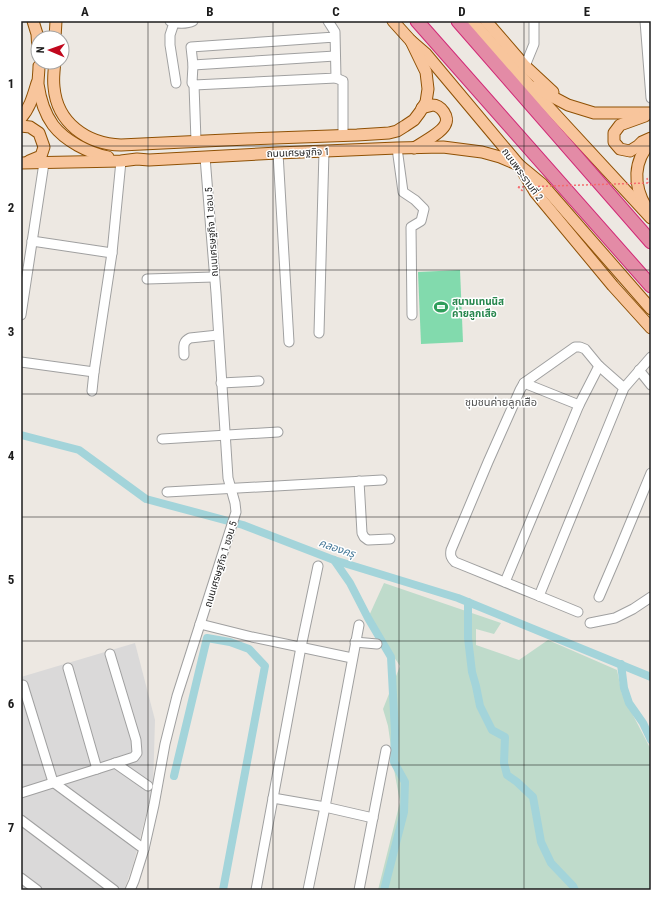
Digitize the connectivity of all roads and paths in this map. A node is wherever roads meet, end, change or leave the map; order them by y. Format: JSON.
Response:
{"nodes":[{"id":1,"x":193,"y":21,"type":"edge"},
{"id":2,"x":328,"y":21,"type":"edge"},
{"id":3,"x":393,"y":21,"type":"edge"},
{"id":4,"x":417,"y":21,"type":"edge"},
{"id":5,"x":458,"y":21,"type":"edge"},
{"id":6,"x":486,"y":21,"type":"edge"},
{"id":7,"x":534,"y":21,"type":"edge"},
{"id":8,"x":645,"y":21,"type":"edge"},
{"id":9,"x":172,"y":22,"type":"edge"},
{"id":10,"x":473,"y":22,"type":"edge"},
{"id":11,"x":335,"y":37,"type":"junction"},
{"id":12,"x":411,"y":41,"type":"junction"},
{"id":13,"x":335,"y":56,"type":"junction"},
{"id":14,"x":193,"y":65,"type":"junction"},
{"id":15,"x":525,"y":66,"type":"junction"},
{"id":16,"x":39,"y":70,"type":"edge"},
{"id":17,"x":39,"y":70,"type":"edge"},
{"id":18,"x":55,"y":70,"type":"edge"},
{"id":19,"x":336,"y":78,"type":"junction"},
{"id":20,"x":176,"y":83,"type":"dead end"},
{"id":21,"x":528,"y":84,"type":"junction"},
{"id":22,"x":194,"y":85,"type":"junction"},
{"id":23,"x":651,"y":98,"type":"edge"},
{"id":24,"x":568,"y":105,"type":"junction"},
{"id":25,"x":422,"y":108,"type":"junction"},
{"id":26,"x":651,"y":113,"type":"edge"},
{"id":27,"x":21,"y":118,"type":"edge"},
{"id":28,"x":21,"y":126,"type":"edge"},
{"id":29,"x":343,"y":135,"type":"junction"},
{"id":30,"x":651,"y":138,"type":"edge"},
{"id":31,"x":196,"y":141,"type":"junction"},
{"id":32,"x":651,"y":142,"type":"edge"},
{"id":33,"x":397,"y":148,"type":"junction"},
{"id":34,"x":414,"y":148,"type":"junction"},
{"id":35,"x":324,"y":151,"type":"junction"},
{"id":36,"x":278,"y":153,"type":"junction"},
{"id":37,"x":206,"y":157,"type":"junction"},
{"id":38,"x":137,"y":159,"type":"junction"},
{"id":39,"x":121,"y":161,"type":"junction"},
{"id":40,"x":23,"y":163,"type":"edge"},
{"id":41,"x":44,"y":163,"type":"junction"},
{"id":42,"x":519,"y":165,"type":"junction"},
{"id":43,"x":648,"y":183,"type":"dead end"},
{"id":44,"x":518,"y":187,"type":"dead end"},
{"id":45,"x":651,"y":218,"type":"edge"},
{"id":46,"x":32,"y":241,"type":"junction"},
{"id":47,"x":651,"y":242,"type":"edge"},
{"id":48,"x":112,"y":253,"type":"junction"},
{"id":49,"x":214,"y":277,"type":"junction"},
{"id":50,"x":147,"y":279,"type":"dead end"},
{"id":51,"x":651,"y":286,"type":"edge"},
{"id":52,"x":651,"y":309,"type":"edge"},
{"id":53,"x":412,"y":315,"type":"dead end"},
{"id":54,"x":21,"y":316,"type":"edge"},
{"id":55,"x":651,"y":328,"type":"edge"},
{"id":56,"x":319,"y":333,"type":"dead end"},
{"id":57,"x":218,"y":335,"type":"junction"},
{"id":58,"x":289,"y":342,"type":"dead end"},
{"id":59,"x":184,"y":355,"type":"dead end"},
{"id":60,"x":651,"y":357,"type":"edge"},
{"id":61,"x":21,"y":362,"type":"edge"},
{"id":62,"x":599,"y":366,"type":"junction"},
{"id":63,"x":639,"y":370,"type":"junction"},
{"id":64,"x":94,"y":372,"type":"junction"},
{"id":65,"x":259,"y":380,"type":"dead end"},
{"id":66,"x":221,"y":383,"type":"junction"},
{"id":67,"x":524,"y":383,"type":"junction"},
{"id":68,"x":651,"y":384,"type":"edge"},
{"id":69,"x":624,"y":388,"type":"junction"},
{"id":70,"x":92,"y":391,"type":"dead end"},
{"id":71,"x":579,"y":405,"type":"junction"},
{"id":72,"x":278,"y":432,"type":"dead end"},
{"id":73,"x":225,"y":434,"type":"junction"},
{"id":74,"x":162,"y":439,"type":"dead end"},
{"id":75,"x":651,"y":472,"type":"edge"},
{"id":76,"x":382,"y":480,"type":"dead end"},
{"id":77,"x":359,"y":481,"type":"junction"},
{"id":78,"x":230,"y":487,"type":"junction"},
{"id":79,"x":167,"y":492,"type":"dead end"},
{"id":80,"x":390,"y":539,"type":"dead end"},
{"id":81,"x":318,"y":566,"type":"dead end"},
{"id":82,"x":505,"y":582,"type":"junction"},
{"id":83,"x":539,"y":596,"type":"junction"},
{"id":84,"x":599,"y":597,"type":"dead end"},
{"id":85,"x":650,"y":599,"type":"edge"},
{"id":86,"x":578,"y":612,"type":"dead end"},
{"id":87,"x":590,"y":623,"type":"dead end"},
{"id":88,"x":200,"y":624,"type":"junction"},
{"id":89,"x":359,"y":625,"type":"dead end"},
{"id":90,"x":355,"y":642,"type":"junction"},
{"id":91,"x":377,"y":644,"type":"dead end"},
{"id":92,"x":301,"y":647,"type":"junction"},
{"id":93,"x":110,"y":654,"type":"dead end"},
{"id":94,"x":352,"y":658,"type":"junction"},
{"id":95,"x":68,"y":668,"type":"dead end"},
{"id":96,"x":23,"y":685,"type":"dead end"},
{"id":97,"x":386,"y":750,"type":"dead end"},
{"id":98,"x":115,"y":763,"type":"junction"},
{"id":99,"x":97,"y":769,"type":"junction"},
{"id":100,"x":53,"y":782,"type":"junction"},
{"id":101,"x":148,"y":786,"type":"dead end"},
{"id":102,"x":21,"y":793,"type":"edge"},
{"id":103,"x":273,"y":798,"type":"junction"},
{"id":104,"x":325,"y":807,"type":"junction"},
{"id":105,"x":373,"y":818,"type":"junction"},
{"id":106,"x":21,"y":820,"type":"edge"},
{"id":107,"x":144,"y":849,"type":"junction"},
{"id":108,"x":21,"y":878,"type":"edge"},
{"id":109,"x":36,"y":890,"type":"edge"},
{"id":110,"x":114,"y":890,"type":"edge"},
{"id":111,"x":130,"y":890,"type":"edge"},
{"id":112,"x":256,"y":890,"type":"edge"},
{"id":113,"x":308,"y":890,"type":"edge"},
{"id":114,"x":359,"y":890,"type":"edge"}],
"edges":[{"from":1,"to":9,"type":"street"},
{"from":2,"to":11,"type":"street"},
{"from":3,"to":12,"type":"main road","name":"ถนนพระรามที่ 2"},
{"from":4,"to":51,"type":"highway","name":"ถนนพระรามที่ 2"},
{"from":5,"to":47,"type":"highway"},
{"from":6,"to":15,"type":"main road"},
{"from":7,"to":15,"type":"street"},
{"from":8,"to":23,"type":"street"},
{"from":9,"to":20,"type":"street"},
{"from":10,"to":21,"type":"main road"},
{"from":11,"to":13,"type":"street"},
{"from":11,"to":14,"type":"street"},
{"from":12,"to":25,"type":"main road","name":"ถนนเศรษฐกิจ 1"},
{"from":12,"to":42,"type":"main road","name":"ถนนพระรามที่ 2"},
{"from":13,"to":14,"type":"street"},
{"from":13,"to":19,"type":"street"},
{"from":14,"to":22,"type":"street"},
{"from":15,"to":24,"type":"main road"},
{"from":16,"to":27,"type":"main road"},
{"from":17,"to":38,"type":"main road"},
{"from":18,"to":31,"type":"main road","name":"ถนนเศรษฐกิจ 1"},
{"from":19,"to":22,"type":"street"},
{"from":19,"to":29,"type":"street"},
{"from":21,"to":24,"type":"main road"},
{"from":21,"to":45,"type":"main road"},
{"from":22,"to":31,"type":"street"},
{"from":24,"to":26,"type":"main road"},
{"from":25,"to":29,"type":"main road","name":"ถนนเศรษฐกิจ 1"},
{"from":25,"to":34,"type":"main road"},
{"from":26,"to":30,"type":"main road"},
{"from":28,"to":40,"type":"main road"},
{"from":29,"to":31,"type":"main road","name":"ถนนเศรษฐกิจ 1"},
{"from":32,"to":45,"type":"main road"},
{"from":33,"to":34,"type":"main road","name":"ถนนเศรษฐกิจ 1"},
{"from":33,"to":35,"type":"main road","name":"ถนนเศรษฐกิจ 1"},
{"from":33,"to":53,"type":"street"},
{"from":34,"to":42,"type":"main road","name":"ถนนเศรษฐกิจ 1"},
{"from":35,"to":36,"type":"main road","name":"ถนนเศรษฐกิจ 1"},
{"from":35,"to":56,"type":"street"},
{"from":36,"to":37,"type":"main road","name":"ถนนเศรษฐกิจ 1"},
{"from":36,"to":58,"type":"street"},
{"from":37,"to":38,"type":"main road","name":"ถนนเศรษฐกิจ 1"},
{"from":37,"to":49,"type":"street","name":"ถนนเศรษฐกิจ 1 ซอน 5"},
{"from":38,"to":39,"type":"main road","name":"ถนนเศรษฐกิจ 1"},
{"from":39,"to":41,"type":"main road","name":"ถนนเศรษฐกิจ 1"},
{"from":39,"to":48,"type":"street"},
{"from":40,"to":41,"type":"main road","name":"ถนนเศรษฐกิจ 1"},
{"from":41,"to":46,"type":"street"},
{"from":42,"to":52,"type":"main road","name":"ถนนเศรษฐกิจ 1"},
{"from":42,"to":55,"type":"main road","name":"ถนนพระรามที่ 2"},
{"from":43,"to":44,"type":"path","bridge":true},
{"from":46,"to":48,"type":"street"},
{"from":46,"to":54,"type":"street"},
{"from":48,"to":64,"type":"street"},
{"from":49,"to":50,"type":"street"},
{"from":49,"to":57,"type":"street","name":"ถนนเศรษฐกิจ 1 ซอน 5"},
{"from":57,"to":59,"type":"street"},
{"from":57,"to":66,"type":"street","name":"ถนนเศรษฐกิจ 1 ซอน 5"},
{"from":60,"to":63,"type":"street"},
{"from":61,"to":64,"type":"street"},
{"from":62,"to":67,"type":"street"},
{"from":62,"to":69,"type":"street"},
{"from":62,"to":71,"type":"street"},
{"from":63,"to":68,"type":"street"},
{"from":63,"to":69,"type":"street"},
{"from":64,"to":70,"type":"street"},
{"from":65,"to":66,"type":"street"},
{"from":66,"to":73,"type":"street","name":"ถนนเศรษฐกิจ 1 ซอน 5"},
{"from":67,"to":71,"type":"street"},
{"from":67,"to":82,"type":"street"},
{"from":69,"to":83,"type":"street"},
{"from":71,"to":82,"type":"street"},
{"from":72,"to":73,"type":"street"},
{"from":73,"to":74,"type":"street"},
{"from":73,"to":78,"type":"street","name":"ถนนเศรษฐกิจ 1 ซอน 5"},
{"from":75,"to":84,"type":"street"},
{"from":76,"to":77,"type":"street"},
{"from":77,"to":78,"type":"street"},
{"from":77,"to":80,"type":"street"},
{"from":78,"to":79,"type":"street"},
{"from":78,"to":88,"type":"street","name":"ถนนเศรษฐกิจ 1 ซอน 5"},
{"from":81,"to":92,"type":"street"},
{"from":82,"to":83,"type":"street"},
{"from":83,"to":86,"type":"street"},
{"from":85,"to":87,"type":"street"},
{"from":88,"to":92,"type":"street"},
{"from":88,"to":107,"type":"street","name":"ถนนเศรษฐกิจ 1 ซอน 5"},
{"from":89,"to":90,"type":"street"},
{"from":90,"to":91,"type":"street"},
{"from":90,"to":94,"type":"street"},
{"from":92,"to":94,"type":"street"},
{"from":92,"to":103,"type":"street"},
{"from":93,"to":98,"type":"street"},
{"from":94,"to":104,"type":"street"},
{"from":95,"to":99,"type":"street"},
{"from":96,"to":100,"type":"street"},
{"from":97,"to":105,"type":"street"},
{"from":98,"to":99,"type":"street"},
{"from":98,"to":101,"type":"street"},
{"from":99,"to":100,"type":"street"},
{"from":100,"to":102,"type":"street"},
{"from":100,"to":107,"type":"street"},
{"from":103,"to":104,"type":"street"},
{"from":103,"to":112,"type":"street"},
{"from":104,"to":105,"type":"street"},
{"from":104,"to":113,"type":"street"},
{"from":105,"to":114,"type":"street"},
{"from":106,"to":110,"type":"street"},
{"from":107,"to":111,"type":"street","name":"ถนนเศรษฐกิจ 1 ซอน 5"},
{"from":108,"to":109,"type":"street"}]}
